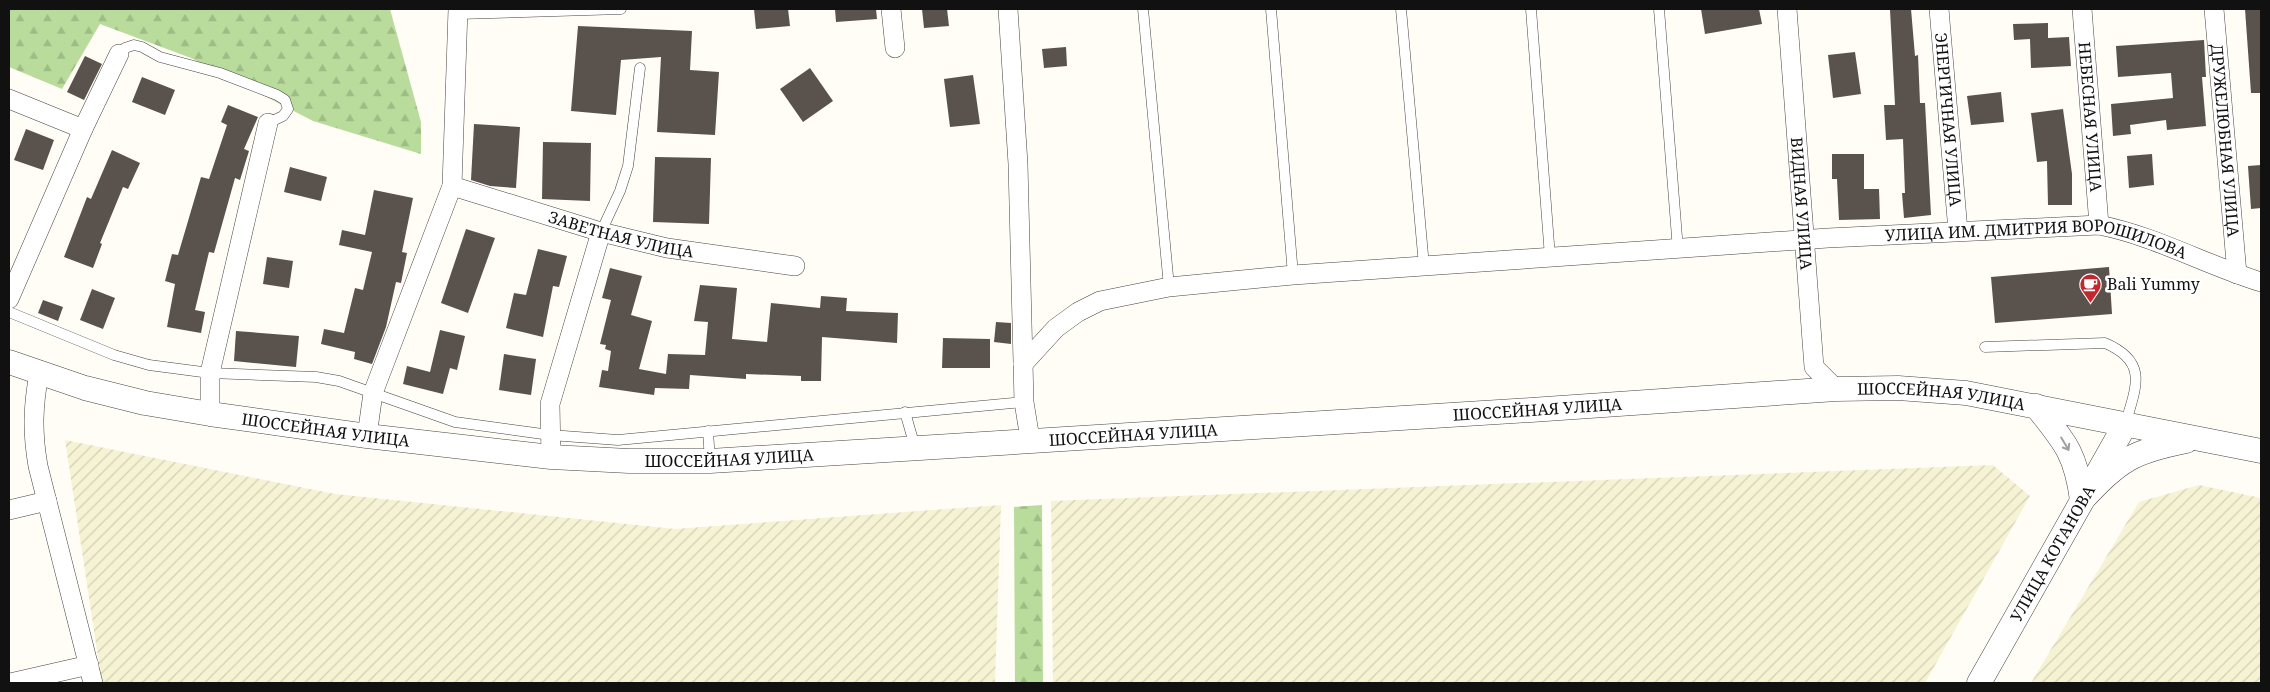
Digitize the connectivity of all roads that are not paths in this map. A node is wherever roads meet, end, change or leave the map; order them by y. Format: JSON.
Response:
{"nodes":[{"id":1,"x":622,"y":9,"type":"edge"},
{"id":2,"x":890,"y":9,"type":"edge"},
{"id":3,"x":1008,"y":9,"type":"edge"},
{"id":4,"x":1143,"y":9,"type":"edge"},
{"id":5,"x":1271,"y":9,"type":"edge"},
{"id":6,"x":1401,"y":9,"type":"edge"},
{"id":7,"x":1531,"y":9,"type":"edge"},
{"id":8,"x":1659,"y":9,"type":"edge"},
{"id":9,"x":1787,"y":9,"type":"edge"},
{"id":10,"x":1939,"y":9,"type":"edge"},
{"id":11,"x":2082,"y":9,"type":"edge"},
{"id":12,"x":2214,"y":9,"type":"edge"},
{"id":13,"x":458,"y":12,"type":"edge"},
{"id":14,"x":895,"y":48,"type":"dead end"},
{"id":15,"x":119,"y":54,"type":"joint"},
{"id":16,"x":640,"y":68,"type":"dead end"},
{"id":17,"x":9,"y":99,"type":"edge"},
{"id":18,"x":268,"y":122,"type":"joint"},
{"id":19,"x":83,"y":129,"type":"junction"},
{"id":20,"x":452,"y":186,"type":"junction"},
{"id":21,"x":2099,"y":224,"type":"junction"},
{"id":22,"x":1958,"y":231,"type":"junction"},
{"id":23,"x":601,"y":232,"type":"junction"},
{"id":24,"x":1806,"y":240,"type":"junction"},
{"id":25,"x":1678,"y":250,"type":"junction"},
{"id":26,"x":1550,"y":257,"type":"junction"},
{"id":27,"x":795,"y":266,"type":"dead end"},
{"id":28,"x":1424,"y":266,"type":"junction"},
{"id":29,"x":2237,"y":274,"type":"junction"},
{"id":30,"x":1293,"y":275,"type":"junction"},
{"id":31,"x":2261,"y":282,"type":"edge"},
{"id":32,"x":1169,"y":287,"type":"junction"},
{"id":33,"x":9,"y":299,"type":"edge"},
{"id":34,"x":9,"y":312,"type":"edge"},
{"id":35,"x":1985,"y":347,"type":"dead end"},
{"id":36,"x":9,"y":362,"type":"edge"},
{"id":37,"x":1024,"y":364,"type":"junction"},
{"id":38,"x":39,"y":373,"type":"junction"},
{"id":39,"x":210,"y":373,"type":"junction"},
{"id":40,"x":1836,"y":389,"type":"junction"},
{"id":41,"x":373,"y":393,"type":"junction"},
{"id":42,"x":1024,"y":402,"type":"junction"},
{"id":43,"x":2036,"y":406,"type":"junction"},
{"id":44,"x":905,"y":412,"type":"junction"},
{"id":45,"x":210,"y":414,"type":"junction"},
{"id":46,"x":2125,"y":425,"type":"junction"},
{"id":47,"x":708,"y":431,"type":"junction"},
{"id":48,"x":367,"y":436,"type":"junction"},
{"id":49,"x":1030,"y":439,"type":"junction"},
{"id":50,"x":2197,"y":439,"type":"junction"},
{"id":51,"x":550,"y":446,"type":"junction"},
{"id":52,"x":915,"y":447,"type":"junction"},
{"id":53,"x":2261,"y":451,"type":"edge"},
{"id":54,"x":710,"y":460,"type":"junction"},
{"id":55,"x":2082,"y":500,"type":"junction"},
{"id":56,"x":47,"y":501,"type":"junction"},
{"id":57,"x":9,"y":510,"type":"edge"},
{"id":58,"x":91,"y":674,"type":"edge"},
{"id":59,"x":10,"y":683,"type":"edge"},
{"id":60,"x":1979,"y":683,"type":"edge"}],
"edges":[{"from":1,"to":13,"type":"lane"},
{"from":2,"to":14,"type":"street"},
{"from":3,"to":37,"type":"street"},
{"from":4,"to":32,"type":"lane"},
{"from":5,"to":30,"type":"lane"},
{"from":6,"to":28,"type":"lane"},
{"from":7,"to":26,"type":"lane"},
{"from":8,"to":25,"type":"lane"},
{"from":9,"to":24,"type":"street","name":"ВИДНАЯ УЛИЦА"},
{"from":10,"to":22,"type":"street","name":"ЭНЕРГИЧНАЯ УЛИЦА"},
{"from":11,"to":21,"type":"street","name":"НЕБЕСНАЯ УЛИЦА"},
{"from":12,"to":29,"type":"street","name":"ДРУЖЕЛЮБНАЯ УЛИЦА"},
{"from":13,"to":20,"type":"street"},
{"from":15,"to":18,"type":"lane"},
{"from":15,"to":19,"type":"street"},
{"from":16,"to":23,"type":"lane"},
{"from":17,"to":19,"type":"street"},
{"from":18,"to":39,"type":"street"},
{"from":19,"to":33,"type":"street"},
{"from":20,"to":23,"type":"street","name":"ЗАВЕТНАЯ УЛИЦА"},
{"from":20,"to":41,"type":"street"},
{"from":21,"to":22,"type":"street","name":"УЛИЦА ИМ. ДМИТРИЯ ВОРОШИЛОВА"},
{"from":21,"to":29,"type":"street","name":"УЛИЦА ИМ. ДМИТРИЯ ВОРОШИЛОВА"},
{"from":22,"to":24,"type":"street","name":"УЛИЦА ИМ. ДМИТРИЯ ВОРОШИЛОВА"},
{"from":23,"to":27,"type":"street","name":"ЗАВЕТНАЯ УЛИЦА"},
{"from":23,"to":51,"type":"street"},
{"from":24,"to":25,"type":"street","name":"УЛИЦА ИМ. ДМИТРИЯ ВОРОШИЛОВА"},
{"from":24,"to":40,"type":"street","name":"ВИДНАЯ УЛИЦА"},
{"from":25,"to":26,"type":"street","name":"УЛИЦА ИМ. ДМИТРИЯ ВОРОШИЛОВА"},
{"from":26,"to":28,"type":"street","name":"УЛИЦА ИМ. ДМИТРИЯ ВОРОШИЛОВА"},
{"from":28,"to":30,"type":"street","name":"УЛИЦА ИМ. ДМИТРИЯ ВОРОШИЛОВА"},
{"from":29,"to":31,"type":"street","name":"УЛИЦА ИМ. ДМИТРИЯ ВОРОШИЛОВА"},
{"from":30,"to":32,"type":"street","name":"УЛИЦА ИМ. ДМИТРИЯ ВОРОШИЛОВА"},
{"from":32,"to":37,"type":"street","name":"УЛИЦА ИМ. ДМИТРИЯ ВОРОШИЛОВА"},
{"from":34,"to":39,"type":"lane"},
{"from":35,"to":46,"type":"lane"},
{"from":36,"to":38,"type":"street","name":"ШОССЕЙНАЯ УЛИЦА"},
{"from":37,"to":42,"type":"street"},
{"from":38,"to":45,"type":"street","name":"ШОССЕЙНАЯ УЛИЦА"},
{"from":38,"to":56,"type":"street"},
{"from":39,"to":41,"type":"lane"},
{"from":39,"to":45,"type":"street"},
{"from":40,"to":43,"type":"street","name":"ШОССЕЙНАЯ УЛИЦА"},
{"from":40,"to":49,"type":"street","name":"ШОССЕЙНАЯ УЛИЦА"},
{"from":41,"to":48,"type":"street"},
{"from":41,"to":51,"type":"lane"},
{"from":42,"to":44,"type":"lane"},
{"from":42,"to":49,"type":"street"},
{"from":43,"to":46,"type":"street","name":"ШОССЕЙНАЯ УЛИЦА"},
{"from":43,"to":55,"type":"street","one_way":true},
{"from":44,"to":47,"type":"lane"},
{"from":44,"to":52,"type":"lane"},
{"from":45,"to":48,"type":"street","name":"ШОССЕЙНАЯ УЛИЦА"},
{"from":46,"to":50,"type":"street","name":"ШОССЕЙНАЯ УЛИЦА"},
{"from":46,"to":55,"type":"street","name":"УЛИЦА КОТАНОВА"},
{"from":47,"to":51,"type":"lane"},
{"from":47,"to":54,"type":"lane"},
{"from":48,"to":51,"type":"street","name":"ШОССЕЙНАЯ УЛИЦА"},
{"from":49,"to":52,"type":"street","name":"ШОССЕЙНАЯ УЛИЦА"},
{"from":50,"to":53,"type":"street","name":"ШОССЕЙНАЯ УЛИЦА"},
{"from":50,"to":55,"type":"street"},
{"from":51,"to":54,"type":"street","name":"ШОССЕЙНАЯ УЛИЦА"},
{"from":52,"to":54,"type":"street","name":"ШОССЕЙНАЯ УЛИЦА"},
{"from":55,"to":60,"type":"street","name":"УЛИЦА КОТАНОВА"},
{"from":56,"to":57,"type":"street"},
{"from":56,"to":58,"type":"street"},
{"from":58,"to":59,"type":"street"}]}
